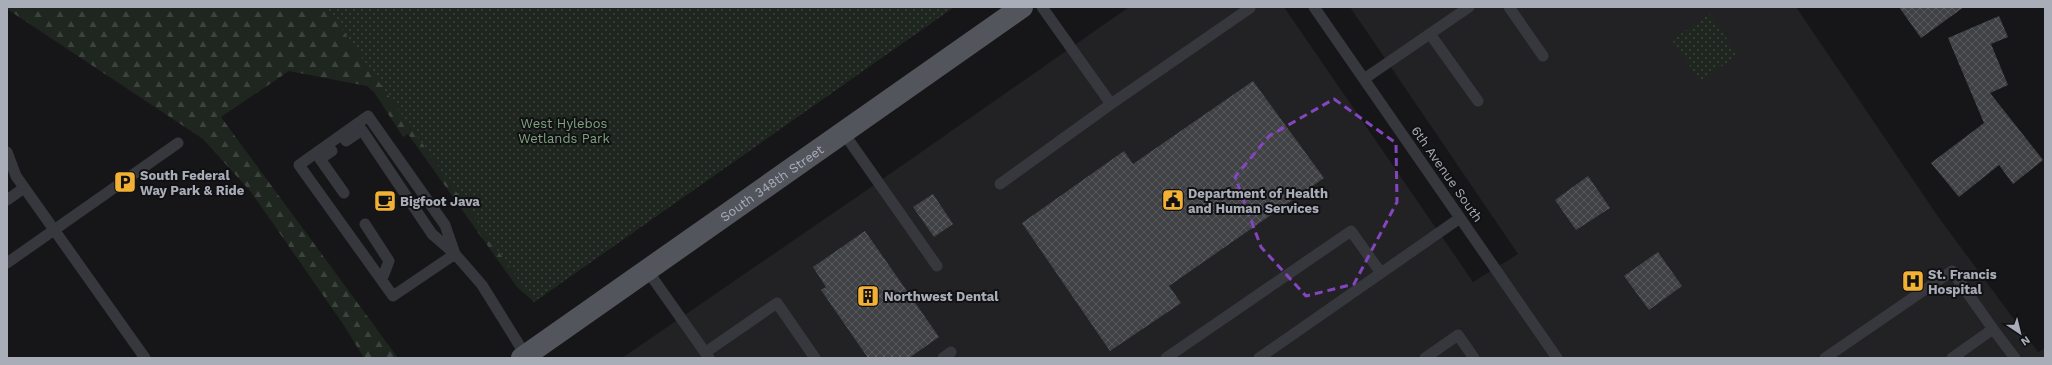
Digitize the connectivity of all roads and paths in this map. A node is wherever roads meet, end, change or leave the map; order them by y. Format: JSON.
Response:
{"nodes":[{"id":1,"x":1022,"y":7,"type":"edge"},
{"id":2,"x":1042,"y":7,"type":"edge"},
{"id":3,"x":1314,"y":7,"type":"edge"},
{"id":4,"x":1469,"y":7,"type":"edge"},
{"id":5,"x":1509,"y":7,"type":"edge"},
{"id":6,"x":1250,"y":8,"type":"edge"},
{"id":7,"x":1430,"y":34,"type":"junction"},
{"id":8,"x":1543,"y":56,"type":"dead end"},
{"id":9,"x":1364,"y":79,"type":"junction"},
{"id":10,"x":1478,"y":101,"type":"dead end"},
{"id":11,"x":1111,"y":104,"type":"junction"},
{"id":12,"x":843,"y":132,"type":"junction"},
{"id":13,"x":178,"y":143,"type":"dead end"},
{"id":14,"x":7,"y":152,"type":"edge"},
{"id":15,"x":1000,"y":184,"type":"dead end"},
{"id":16,"x":24,"y":188,"type":"junction"},
{"id":17,"x":344,"y":193,"type":"dead end"},
{"id":18,"x":7,"y":200,"type":"edge"},
{"id":19,"x":1460,"y":218,"type":"junction"},
{"id":20,"x":365,"y":224,"type":"dead end"},
{"id":21,"x":54,"y":230,"type":"junction"},
{"id":22,"x":455,"y":254,"type":"junction"},
{"id":23,"x":7,"y":263,"type":"edge"},
{"id":24,"x":937,"y":266,"type":"dead end"},
{"id":25,"x":647,"y":270,"type":"junction"},
{"id":26,"x":1381,"y":273,"type":"junction"},
{"id":27,"x":382,"y":279,"type":"junction"},
{"id":28,"x":1993,"y":329,"type":"junction"},
{"id":29,"x":708,"y":355,"type":"edge"},
{"id":30,"x":524,"y":357,"type":"edge"},
{"id":31,"x":145,"y":358,"type":"edge"},
{"id":32,"x":815,"y":358,"type":"edge"},
{"id":33,"x":1166,"y":358,"type":"edge"},
{"id":34,"x":1259,"y":358,"type":"edge"},
{"id":35,"x":1425,"y":358,"type":"edge"},
{"id":36,"x":1474,"y":358,"type":"edge"},
{"id":37,"x":1557,"y":358,"type":"edge"},
{"id":38,"x":1825,"y":358,"type":"edge"},
{"id":39,"x":1952,"y":358,"type":"edge"},
{"id":40,"x":2015,"y":358,"type":"edge"}],
"edges":[{"from":1,"to":12,"type":"main road","name":"South 348th Street"},
{"from":2,"to":11,"type":"lane"},
{"from":3,"to":9,"type":"lane","name":"6th Avenue South"},
{"from":4,"to":7,"type":"lane"},
{"from":5,"to":8,"type":"lane"},
{"from":6,"to":11,"type":"lane"},
{"from":7,"to":9,"type":"lane"},
{"from":7,"to":10,"type":"lane"},
{"from":9,"to":19,"type":"lane","name":"6th Avenue South"},
{"from":11,"to":15,"type":"lane"},
{"from":12,"to":24,"type":"lane"},
{"from":12,"to":25,"type":"main road","name":"South 348th Street"},
{"from":13,"to":21,"type":"lane"},
{"from":14,"to":16,"type":"lane"},
{"from":16,"to":18,"type":"lane"},
{"from":16,"to":21,"type":"lane"},
{"from":17,"to":22,"type":"lane"},
{"from":19,"to":26,"type":"lane"},
{"from":19,"to":37,"type":"lane","name":"6th Avenue South"},
{"from":20,"to":27,"type":"lane"},
{"from":21,"to":23,"type":"lane"},
{"from":21,"to":31,"type":"lane"},
{"from":22,"to":27,"type":"lane"},
{"from":22,"to":27,"type":"lane"},
{"from":22,"to":30,"type":"lane"},
{"from":25,"to":29,"type":"lane"},
{"from":25,"to":30,"type":"main road","name":"South 348th Street"},
{"from":26,"to":33,"type":"lane"},
{"from":26,"to":34,"type":"lane"},
{"from":28,"to":38,"type":"lane"},
{"from":28,"to":39,"type":"lane"},
{"from":28,"to":40,"type":"lane"},
{"from":29,"to":32,"type":"lane"},
{"from":35,"to":36,"type":"lane"}]}
